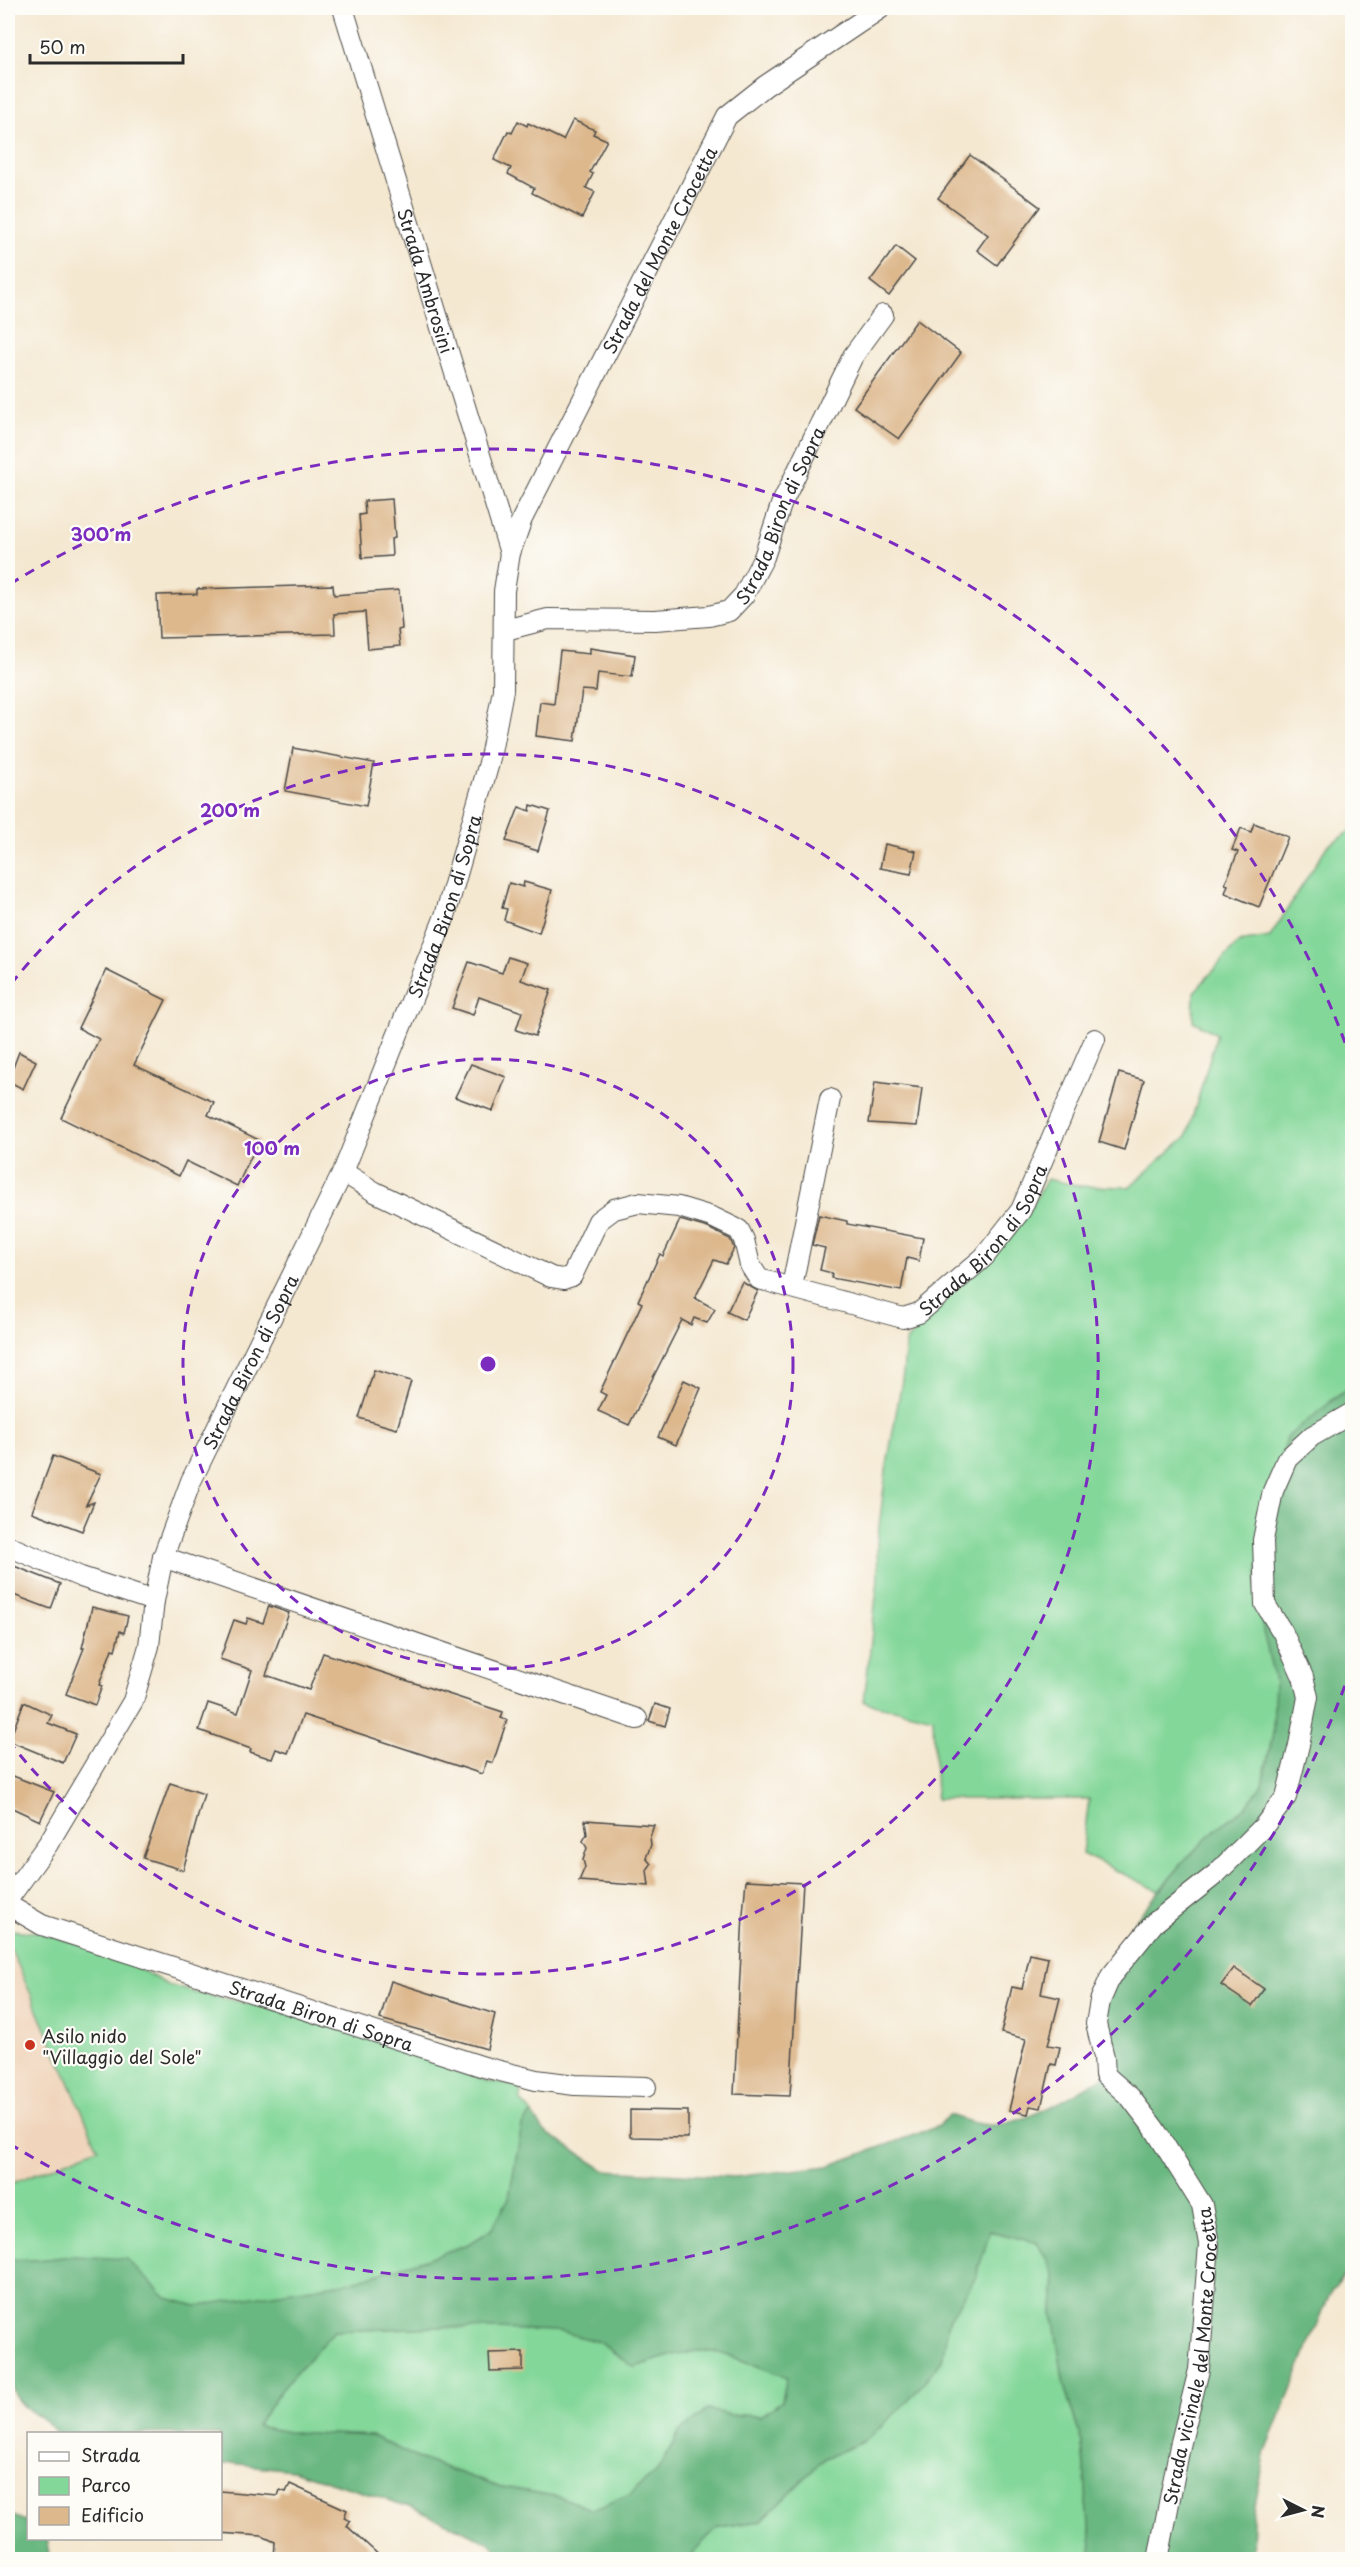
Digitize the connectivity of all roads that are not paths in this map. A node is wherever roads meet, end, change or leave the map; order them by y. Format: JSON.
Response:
{"nodes":[{"id":1,"x":344,"y":8,"type":"edge"},
{"id":2,"x":881,"y":8,"type":"edge"},
{"id":3,"x":883,"y":315,"type":"dead end"},
{"id":4,"x":510,"y":553,"type":"junction"},
{"id":5,"x":505,"y":630,"type":"junction"},
{"id":6,"x":1095,"y":1039,"type":"dead end"},
{"id":7,"x":830,"y":1099,"type":"dead end"},
{"id":8,"x":343,"y":1172,"type":"junction"},
{"id":9,"x":792,"y":1286,"type":"junction"},
{"id":10,"x":1353,"y":1413,"type":"edge"},
{"id":11,"x":8,"y":1546,"type":"edge"},
{"id":12,"x":164,"y":1557,"type":"junction"},
{"id":13,"x":154,"y":1601,"type":"junction"},
{"id":14,"x":637,"y":1719,"type":"dead end"},
{"id":15,"x":8,"y":1899,"type":"edge"},
{"id":16,"x":8,"y":1905,"type":"edge"},
{"id":17,"x":646,"y":2087,"type":"dead end"},
{"id":18,"x":1158,"y":2559,"type":"edge"}],
"edges":[{"from":1,"to":4,"type":"street","name":"Strada Ambrosini"},
{"from":2,"to":4,"type":"street","name":"Strada del Monte Crocetta"},
{"from":3,"to":5,"type":"street","name":"Strada Biron di Sopra"},
{"from":4,"to":5,"type":"street","name":"Strada Biron di Sopra"},
{"from":5,"to":8,"type":"street","name":"Strada Biron di Sopra"},
{"from":6,"to":9,"type":"street","name":"Strada Biron di Sopra"},
{"from":7,"to":9,"type":"street"},
{"from":8,"to":9,"type":"street","name":"Strada Biron di Sopra"},
{"from":8,"to":12,"type":"street","name":"Strada Biron di Sopra"},
{"from":10,"to":18,"type":"street","name":"Strada vicinale del Monte Crocetta"},
{"from":11,"to":13,"type":"street"},
{"from":12,"to":13,"type":"street","name":"Strada Biron di Sopra"},
{"from":12,"to":14,"type":"street"},
{"from":13,"to":15,"type":"street","name":"Strada Biron di Sopra"},
{"from":16,"to":17,"type":"street","name":"Strada Biron di Sopra"}]}
